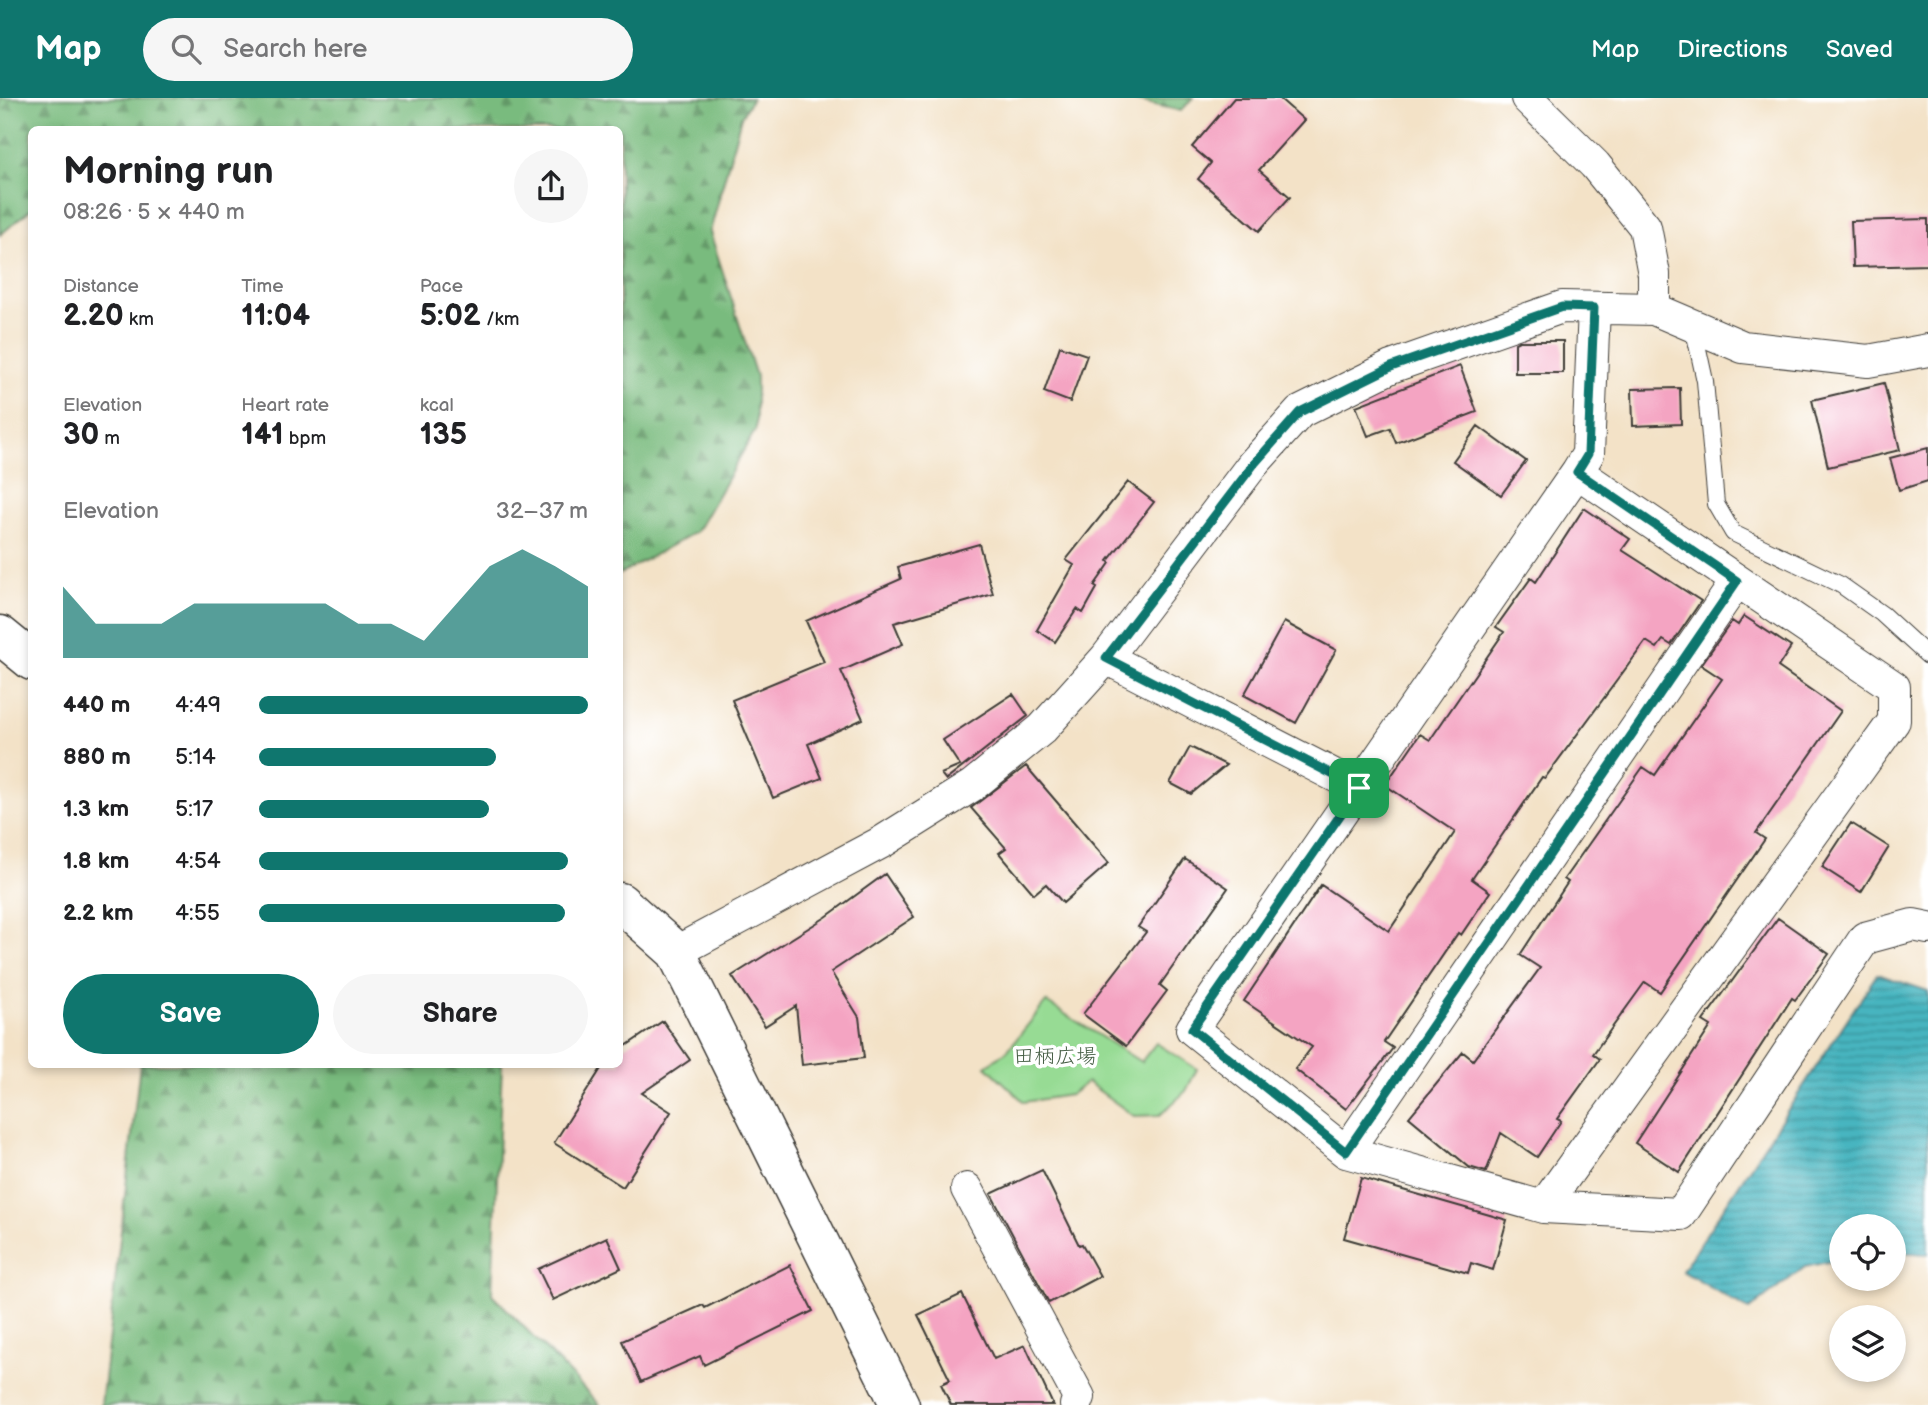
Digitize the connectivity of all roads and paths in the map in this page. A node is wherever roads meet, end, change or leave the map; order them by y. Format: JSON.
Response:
{"nodes":[{"id":1,"x":1527,"y":98,"type":"edge"},
{"id":2,"x":1594,"y":308,"type":"junction"},
{"id":3,"x":1654,"y":310,"type":"junction"},
{"id":4,"x":1693,"y":326,"type":"junction"},
{"id":5,"x":1928,"y":349,"type":"edge"},
{"id":6,"x":1577,"y":472,"type":"junction"},
{"id":7,"x":1737,"y":581,"type":"junction"},
{"id":8,"x":0,"y":635,"type":"edge"},
{"id":9,"x":1928,"y":656,"type":"edge"},
{"id":10,"x":28,"y":658,"type":"edge"},
{"id":11,"x":1106,"y":658,"type":"junction"},
{"id":12,"x":1359,"y":788,"type":"junction"},
{"id":13,"x":623,"y":905,"type":"edge"},
{"id":14,"x":1928,"y":928,"type":"edge"},
{"id":15,"x":676,"y":952,"type":"junction"},
{"id":16,"x":1346,"y":1152,"type":"junction"},
{"id":17,"x":967,"y":1189,"type":"dead end"},
{"id":18,"x":1543,"y":1208,"type":"junction"},
{"id":19,"x":900,"y":1405,"type":"edge"},
{"id":20,"x":1076,"y":1405,"type":"edge"}],
"edges":[{"from":1,"to":3,"type":"street"},
{"from":2,"to":3,"type":"street"},
{"from":2,"to":6,"type":"street"},
{"from":2,"to":11,"type":"street"},
{"from":3,"to":4,"type":"street"},
{"from":4,"to":5,"type":"street"},
{"from":4,"to":9,"type":"lane"},
{"from":6,"to":7,"type":"street"},
{"from":6,"to":12,"type":"street"},
{"from":7,"to":16,"type":"street"},
{"from":7,"to":18,"type":"street"},
{"from":8,"to":10,"type":"street"},
{"from":11,"to":12,"type":"street"},
{"from":11,"to":15,"type":"street"},
{"from":12,"to":16,"type":"street"},
{"from":13,"to":15,"type":"street"},
{"from":14,"to":18,"type":"street"},
{"from":15,"to":19,"type":"street"},
{"from":16,"to":18,"type":"street"},
{"from":17,"to":20,"type":"street"}]}
